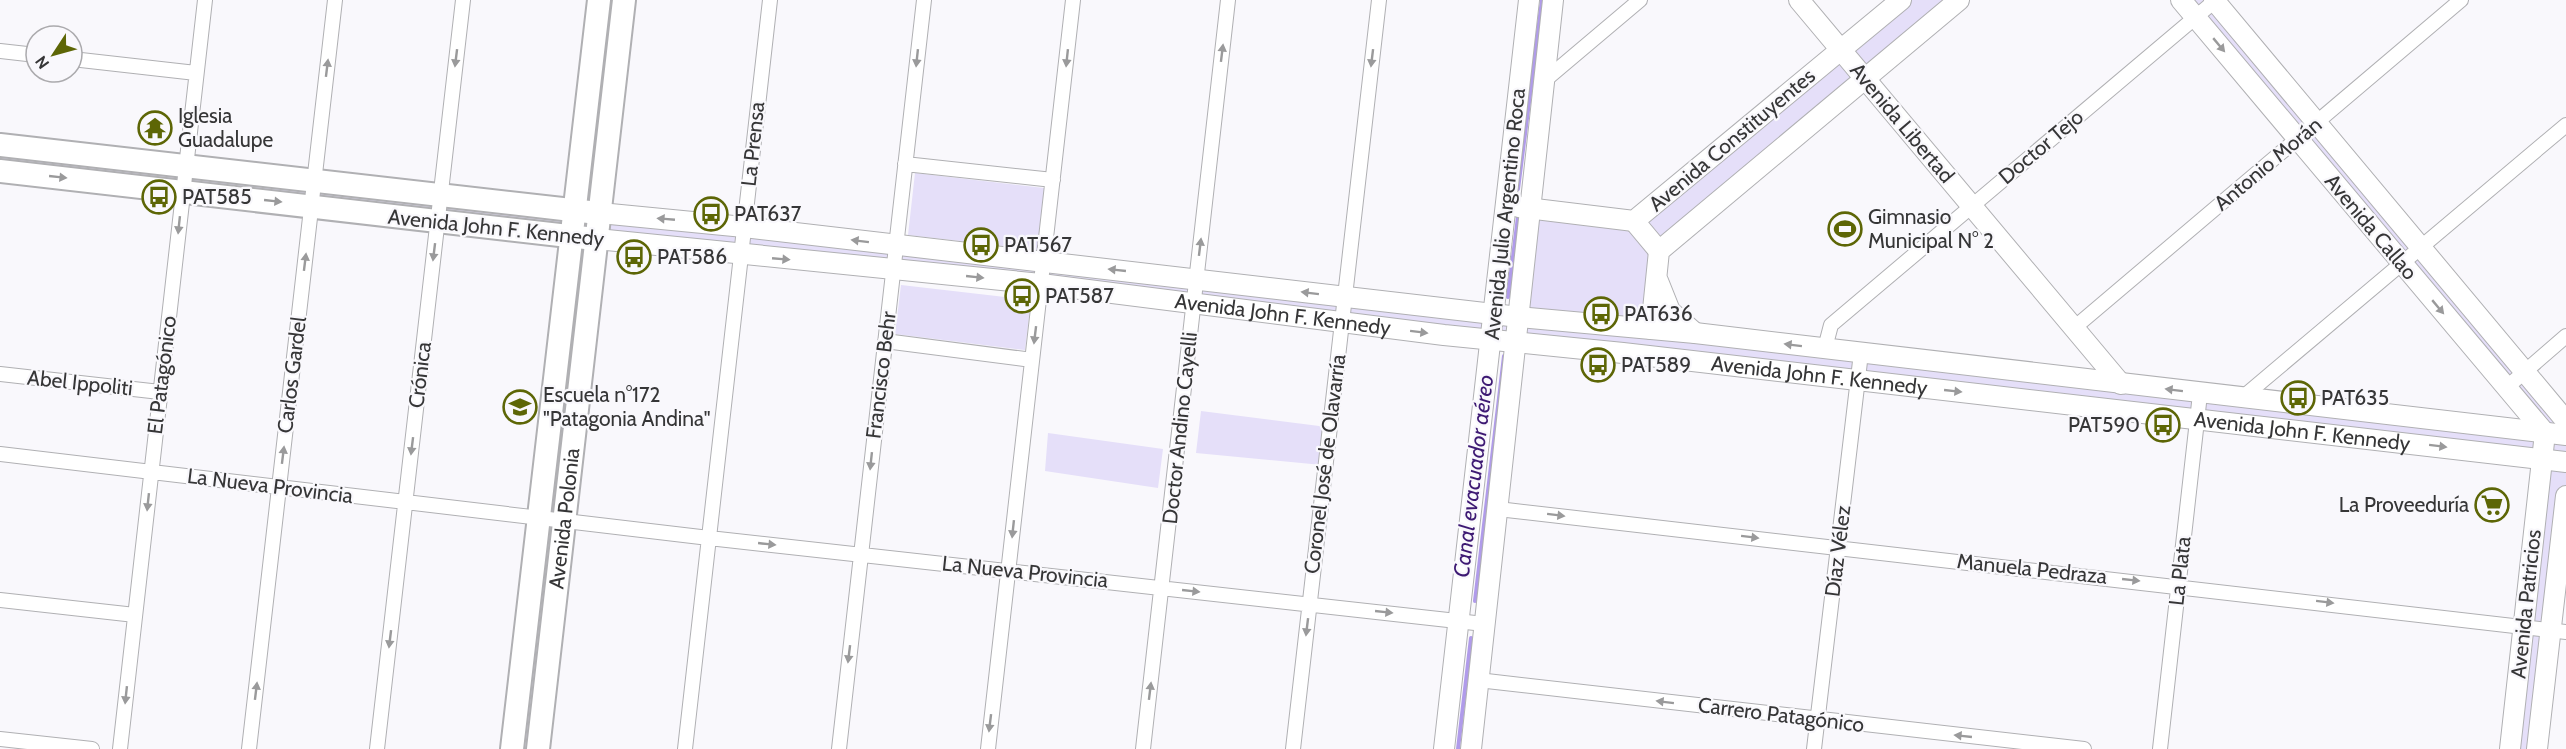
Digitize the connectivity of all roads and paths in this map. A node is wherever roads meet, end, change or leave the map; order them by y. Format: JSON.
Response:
{"nodes":[{"id":1,"x":205,"y":0,"type":"edge"},
{"id":2,"x":335,"y":0,"type":"edge"},
{"id":3,"x":463,"y":0,"type":"edge"},
{"id":4,"x":599,"y":0,"type":"edge"},
{"id":5,"x":624,"y":0,"type":"edge"},
{"id":6,"x":770,"y":0,"type":"edge"},
{"id":7,"x":924,"y":0,"type":"edge"},
{"id":8,"x":1073,"y":0,"type":"edge"},
{"id":9,"x":1228,"y":0,"type":"edge"},
{"id":10,"x":1379,"y":0,"type":"edge"},
{"id":11,"x":1528,"y":0,"type":"edge"},
{"id":12,"x":1553,"y":0,"type":"edge"},
{"id":13,"x":1640,"y":0,"type":"edge"},
{"id":14,"x":1799,"y":0,"type":"edge"},
{"id":15,"x":1901,"y":0,"type":"edge"},
{"id":16,"x":1959,"y":0,"type":"edge"},
{"id":17,"x":2181,"y":0,"type":"edge"},
{"id":18,"x":2215,"y":0,"type":"edge"},
{"id":19,"x":2462,"y":0,"type":"edge"},
{"id":20,"x":2196,"y":17,"type":"junction"},
{"id":21,"x":1841,"y":50,"type":"junction"},
{"id":22,"x":0,"y":51,"type":"edge"},
{"id":23,"x":24,"y":54,"type":"edge"},
{"id":24,"x":84,"y":60,"type":"edge"},
{"id":25,"x":196,"y":73,"type":"junction"},
{"id":26,"x":1866,"y":79,"type":"junction"},
{"id":27,"x":1544,"y":81,"type":"junction"},
{"id":28,"x":2317,"y":123,"type":"junction"},
{"id":29,"x":2566,"y":125,"type":"edge"},
{"id":30,"x":2297,"y":139,"type":"junction"},
{"id":31,"x":0,"y":145,"type":"edge"},
{"id":32,"x":905,"y":164,"type":"junction"},
{"id":33,"x":186,"y":166,"type":"junction"},
{"id":34,"x":0,"y":171,"type":"edge"},
{"id":35,"x":1053,"y":180,"type":"junction"},
{"id":36,"x":314,"y":181,"type":"junction"},
{"id":37,"x":183,"y":191,"type":"junction"},
{"id":38,"x":441,"y":194,"type":"junction"},
{"id":39,"x":1506,"y":205,"type":"junction"},
{"id":40,"x":1971,"y":205,"type":"junction"},
{"id":41,"x":311,"y":206,"type":"junction"},
{"id":42,"x":1532,"y":208,"type":"junction"},
{"id":43,"x":575,"y":211,"type":"junction"},
{"id":44,"x":600,"y":213,"type":"junction"},
{"id":45,"x":1634,"y":221,"type":"junction"},
{"id":46,"x":438,"y":222,"type":"junction"},
{"id":47,"x":744,"y":227,"type":"junction"},
{"id":48,"x":572,"y":236,"type":"junction"},
{"id":49,"x":597,"y":239,"type":"junction"},
{"id":50,"x":896,"y":246,"type":"junction"},
{"id":51,"x":2421,"y":248,"type":"junction"},
{"id":52,"x":1659,"y":251,"type":"junction"},
{"id":53,"x":741,"y":255,"type":"junction"},
{"id":54,"x":1043,"y":262,"type":"junction"},
{"id":55,"x":2402,"y":264,"type":"junction"},
{"id":56,"x":893,"y":269,"type":"junction"},
{"id":57,"x":1657,"y":276,"type":"junction"},
{"id":58,"x":1197,"y":279,"type":"junction"},
{"id":59,"x":1041,"y":284,"type":"junction"},
{"id":60,"x":1345,"y":297,"type":"junction"},
{"id":61,"x":1194,"y":304,"type":"junction"},
{"id":62,"x":1494,"y":314,"type":"junction"},
{"id":63,"x":1520,"y":317,"type":"junction"},
{"id":64,"x":1342,"y":323,"type":"junction"},
{"id":65,"x":1651,"y":328,"type":"junction"},
{"id":66,"x":2074,"y":328,"type":"junction"},
{"id":67,"x":1695,"y":333,"type":"junction"},
{"id":68,"x":2566,"y":336,"type":"edge"},
{"id":69,"x":885,"y":341,"type":"junction"},
{"id":70,"x":1491,"y":341,"type":"junction"},
{"id":71,"x":1516,"y":344,"type":"junction"},
{"id":72,"x":1825,"y":348,"type":"junction"},
{"id":73,"x":1623,"y":353,"type":"junction"},
{"id":74,"x":1861,"y":353,"type":"junction"},
{"id":75,"x":1032,"y":360,"type":"junction"},
{"id":76,"x":2525,"y":371,"type":"junction"},
{"id":77,"x":0,"y":374,"type":"edge"},
{"id":78,"x":1857,"y":381,"type":"junction"},
{"id":79,"x":2121,"y":384,"type":"junction"},
{"id":80,"x":2506,"y":388,"type":"junction"},
{"id":81,"x":160,"y":392,"type":"junction"},
{"id":82,"x":2200,"y":394,"type":"junction"},
{"id":83,"x":2242,"y":398,"type":"junction"},
{"id":84,"x":2197,"y":418,"type":"junction"},
{"id":85,"x":2566,"y":421,"type":"edge"},
{"id":86,"x":2545,"y":433,"type":"junction"},
{"id":87,"x":2566,"y":435,"type":"edge"},
{"id":88,"x":0,"y":454,"type":"edge"},
{"id":89,"x":2542,"y":459,"type":"junction"},
{"id":90,"x":2566,"y":462,"type":"edge"},
{"id":91,"x":151,"y":472,"type":"junction"},
{"id":92,"x":279,"y":487,"type":"junction"},
{"id":93,"x":2566,"y":496,"type":"edge"},
{"id":94,"x":405,"y":502,"type":"junction"},
{"id":95,"x":1498,"y":509,"type":"junction"},
{"id":96,"x":539,"y":518,"type":"junction"},
{"id":97,"x":565,"y":521,"type":"junction"},
{"id":98,"x":709,"y":538,"type":"junction"},
{"id":99,"x":1838,"y":548,"type":"junction"},
{"id":100,"x":861,"y":554,"type":"junction"},
{"id":101,"x":1008,"y":571,"type":"junction"},
{"id":102,"x":2178,"y":585,"type":"junction"},
{"id":103,"x":1162,"y":587,"type":"junction"},
{"id":104,"x":0,"y":600,"type":"edge"},
{"id":105,"x":1310,"y":603,"type":"junction"},
{"id":106,"x":135,"y":615,"type":"junction"},
{"id":107,"x":1459,"y":620,"type":"junction"},
{"id":108,"x":1484,"y":624,"type":"junction"},
{"id":109,"x":2524,"y":626,"type":"junction"},
{"id":110,"x":2558,"y":631,"type":"edge"},
{"id":111,"x":1478,"y":680,"type":"junction"},
{"id":112,"x":1818,"y":719,"type":"junction"},
{"id":113,"x":0,"y":739,"type":"edge"},
{"id":114,"x":92,"y":749,"type":"edge"},
{"id":115,"x":120,"y":749,"type":"edge"},
{"id":116,"x":249,"y":749,"type":"edge"},
{"id":117,"x":377,"y":749,"type":"edge"},
{"id":118,"x":513,"y":749,"type":"edge"},
{"id":119,"x":538,"y":749,"type":"edge"},
{"id":120,"x":685,"y":749,"type":"edge"},
{"id":121,"x":838,"y":749,"type":"edge"},
{"id":122,"x":987,"y":749,"type":"edge"},
{"id":123,"x":1143,"y":749,"type":"edge"},
{"id":124,"x":1293,"y":749,"type":"edge"},
{"id":125,"x":1444,"y":749,"type":"edge"},
{"id":126,"x":1471,"y":749,"type":"edge"},
{"id":127,"x":1814,"y":749,"type":"edge"},
{"id":128,"x":2084,"y":749,"type":"edge"},
{"id":129,"x":2160,"y":749,"type":"edge"},
{"id":130,"x":2510,"y":749,"type":"edge"},
{"id":131,"x":2537,"y":749,"type":"edge"}],
"edges":[{"from":1,"to":25,"type":"street","name":"El Patagónico"},
{"from":36,"to":2,"type":"street","name":"Carlos Gardel","one_way":true},
{"from":3,"to":38,"type":"street","name":"Crónica","one_way":true},
{"from":4,"to":43,"type":"main road","name":"Avenida Polonia"},
{"from":5,"to":44,"type":"main road","name":"Avenida Polonia"},
{"from":6,"to":47,"type":"street","name":"La Prensa"},
{"from":7,"to":32,"type":"street","name":"Francisco Behr","one_way":true},
{"from":8,"to":35,"type":"street","one_way":true},
{"from":58,"to":9,"type":"street","name":"Doctor Andino Cayelli","one_way":true},
{"from":10,"to":60,"type":"street","name":"Coronel José de Olavarría","one_way":true},
{"from":11,"to":39,"type":"main road","name":"Avenida Julio Argentino Roca"},
{"from":12,"to":27,"type":"main road","name":"Avenida Julio Argentino Roca"},
{"from":13,"to":27,"type":"street"},
{"from":14,"to":21,"type":"main road","name":"Avenida Libertad"},
{"from":15,"to":21,"type":"main road","name":"Avenida Constituyentes"},
{"from":16,"to":26,"type":"main road","name":"Avenida Constituyentes"},
{"from":17,"to":20,"type":"main road","name":"Avenida Callao"},
{"from":18,"to":20,"type":"street","name":"Doctor Tejo"},
{"from":18,"to":28,"type":"main road","name":"Avenida Callao"},
{"from":19,"to":28,"type":"street","name":"Antonio Morán"},
{"from":20,"to":30,"type":"main road","name":"Avenida Callao","one_way":true},
{"from":20,"to":40,"type":"street","name":"Doctor Tejo"},
{"from":21,"to":26,"type":"main road","name":"Avenida Libertad"},
{"from":21,"to":45,"type":"main road","name":"Avenida Constituyentes"},
{"from":22,"to":23,"type":"street"},
{"from":24,"to":25,"type":"street"},
{"from":25,"to":33,"type":"street","name":"El Patagónico"},
{"from":26,"to":40,"type":"main road","name":"Avenida Libertad"},
{"from":26,"to":52,"type":"main road","name":"Avenida Constituyentes"},
{"from":27,"to":42,"type":"main road","name":"Avenida Julio Argentino Roca"},
{"from":28,"to":30,"type":"street","name":"Antonio Morán"},
{"from":28,"to":51,"type":"main road","name":"Avenida Callao"},
{"from":29,"to":51,"type":"street"},
{"from":30,"to":55,"type":"main road","name":"Avenida Callao"},
{"from":30,"to":66,"type":"street","name":"Antonio Morán"},
{"from":31,"to":33,"type":"main road","name":"Avenida John F. Kennedy"},
{"from":32,"to":35,"type":"street"},
{"from":32,"to":50,"type":"street","name":"Francisco Behr"},
{"from":33,"to":36,"type":"main road","name":"Avenida John F. Kennedy"},
{"from":33,"to":37,"type":"street","name":"El Patagónico"},
{"from":34,"to":37,"type":"main road","name":"Avenida John F. Kennedy","one_way":true},
{"from":35,"to":54,"type":"street"},
{"from":36,"to":38,"type":"main road","name":"Avenida John F. Kennedy"},
{"from":36,"to":41,"type":"street","name":"Carlos Gardel"},
{"from":37,"to":41,"type":"main road","name":"Avenida John F. Kennedy","one_way":true},
{"from":37,"to":81,"type":"street","name":"El Patagónico","one_way":true},
{"from":38,"to":43,"type":"main road","name":"Avenida John F. Kennedy"},
{"from":38,"to":46,"type":"street","name":"Crónica"},
{"from":39,"to":42,"type":"main road","name":"Avenida Constituyentes"},
{"from":39,"to":62,"type":"main road","name":"Avenida Julio Argentino Roca"},
{"from":40,"to":66,"type":"main road","name":"Avenida Libertad"},
{"from":40,"to":72,"type":"street","name":"Doctor Tejo"},
{"from":41,"to":46,"type":"main road","name":"Avenida John F. Kennedy"},
{"from":92,"to":41,"type":"street","name":"Carlos Gardel","one_way":true},
{"from":42,"to":45,"type":"main road","name":"Avenida Constituyentes"},
{"from":42,"to":63,"type":"main road","name":"Avenida Julio Argentino Roca"},
{"from":43,"to":44,"type":"main road","name":"Avenida John F. Kennedy"},
{"from":43,"to":48,"type":"main road","name":"Avenida Polonia"},
{"from":47,"to":44,"type":"main road","name":"Avenida John F. Kennedy","one_way":true},
{"from":44,"to":49,"type":"main road","name":"Avenida Polonia"},
{"from":45,"to":52,"type":"main road"},
{"from":46,"to":48,"type":"main road","name":"Avenida John F. Kennedy"},
{"from":46,"to":94,"type":"street","name":"Crónica","one_way":true},
{"from":50,"to":47,"type":"main road","name":"Avenida John F. Kennedy","one_way":true},
{"from":47,"to":53,"type":"street","name":"La Prensa"},
{"from":48,"to":49,"type":"main road","name":"Avenida John F. Kennedy"},
{"from":48,"to":96,"type":"main road","name":"Avenida Polonia"},
{"from":49,"to":53,"type":"main road","name":"Avenida John F. Kennedy"},
{"from":49,"to":97,"type":"main road","name":"Avenida Polonia"},
{"from":50,"to":54,"type":"main road","name":"Avenida John F. Kennedy"},
{"from":50,"to":56,"type":"street","name":"Francisco Behr"},
{"from":51,"to":55,"type":"street"},
{"from":51,"to":76,"type":"main road","name":"Avenida Callao"},
{"from":52,"to":57,"type":"main road"},
{"from":53,"to":56,"type":"main road","name":"Avenida John F. Kennedy","one_way":true},
{"from":53,"to":98,"type":"street","name":"La Prensa"},
{"from":58,"to":54,"type":"main road","name":"Avenida John F. Kennedy","one_way":true},
{"from":54,"to":59,"type":"street"},
{"from":55,"to":80,"type":"main road","name":"Avenida Callao","one_way":true},
{"from":55,"to":83,"type":"street"},
{"from":56,"to":59,"type":"main road","name":"Avenida John F. Kennedy","one_way":true},
{"from":56,"to":69,"type":"street","name":"Francisco Behr"},
{"from":57,"to":65,"type":"main road"},
{"from":57,"to":67,"type":"main road"},
{"from":60,"to":58,"type":"main road","name":"Avenida John F. Kennedy","one_way":true},
{"from":58,"to":61,"type":"street","name":"Doctor Andino Cayelli"},
{"from":59,"to":61,"type":"main road","name":"Avenida John F. Kennedy"},
{"from":59,"to":75,"type":"street","one_way":true},
{"from":60,"to":62,"type":"main road","name":"Avenida John F. Kennedy"},
{"from":60,"to":64,"type":"street","name":"Coronel José de Olavarría"},
{"from":61,"to":64,"type":"main road","name":"Avenida John F. Kennedy"},
{"from":61,"to":103,"type":"street","name":"Doctor Andino Cayelli"},
{"from":62,"to":63,"type":"main road","name":"Avenida John F. Kennedy"},
{"from":62,"to":70,"type":"main road","name":"Avenida Julio Argentino Roca"},
{"from":63,"to":65,"type":"main road","name":"Avenida John F. Kennedy"},
{"from":63,"to":71,"type":"main road","name":"Avenida Julio Argentino Roca"},
{"from":64,"to":70,"type":"main road","name":"Avenida John F. Kennedy","one_way":true},
{"from":64,"to":105,"type":"street","name":"Coronel José de Olavarría"},
{"from":65,"to":67,"type":"main road","name":"Avenida John F. Kennedy"},
{"from":65,"to":73,"type":"main road"},
{"from":66,"to":79,"type":"main road","name":"Avenida Libertad"},
{"from":72,"to":67,"type":"main road","name":"Avenida John F. Kennedy","one_way":true},
{"from":68,"to":76,"type":"street"},
{"from":69,"to":75,"type":"street"},
{"from":69,"to":100,"type":"street","name":"Francisco Behr","one_way":true},
{"from":70,"to":71,"type":"main road","name":"Avenida John F. Kennedy"},
{"from":70,"to":107,"type":"main road","name":"Avenida Julio Argentino Roca"},
{"from":71,"to":73,"type":"main road","name":"Avenida John F. Kennedy"},
{"from":71,"to":95,"type":"main road","name":"Avenida Julio Argentino Roca"},
{"from":72,"to":74,"type":"main road","name":"Avenida John F. Kennedy"},
{"from":73,"to":78,"type":"main road","name":"Avenida John F. Kennedy"},
{"from":74,"to":78,"type":"street","name":"Díaz Vélez"},
{"from":74,"to":79,"type":"main road","name":"Avenida John F. Kennedy"},
{"from":75,"to":101,"type":"street","one_way":true},
{"from":76,"to":80,"type":"street"},
{"from":76,"to":85,"type":"main road","name":"Avenida Callao"},
{"from":77,"to":81,"type":"street","name":"Abel Ippoliti"},
{"from":78,"to":84,"type":"main road","name":"Avenida John F. Kennedy","one_way":true},
{"from":78,"to":99,"type":"street","name":"Díaz Vélez"},
{"from":82,"to":79,"type":"main road","name":"Avenida John F. Kennedy","one_way":true},
{"from":80,"to":86,"type":"main road","name":"Avenida Callao"},
{"from":81,"to":91,"type":"street","name":"El Patagónico"},
{"from":82,"to":83,"type":"main road","name":"Avenida John F. Kennedy"},
{"from":82,"to":84,"type":"street","name":"La Plata"},
{"from":83,"to":86,"type":"main road","name":"Avenida John F. Kennedy"},
{"from":84,"to":89,"type":"main road","name":"Avenida John F. Kennedy","one_way":true},
{"from":84,"to":102,"type":"street","name":"La Plata"},
{"from":86,"to":87,"type":"main road","name":"Avenida John F. Kennedy"},
{"from":86,"to":89,"type":"main road"},
{"from":88,"to":91,"type":"street","name":"La Nueva Provincia"},
{"from":89,"to":90,"type":"main road","name":"Avenida John F. Kennedy"},
{"from":89,"to":109,"type":"main road","name":"Avenida Patricios"},
{"from":91,"to":92,"type":"street","name":"La Nueva Provincia"},
{"from":91,"to":106,"type":"street","name":"El Patagónico","one_way":true},
{"from":92,"to":94,"type":"street","name":"La Nueva Provincia"},
{"from":116,"to":92,"type":"street","name":"Carlos Gardel","one_way":true},
{"from":93,"to":110,"type":"main road","name":"Avenida Patricios"},
{"from":94,"to":96,"type":"street","name":"La Nueva Provincia"},
{"from":94,"to":117,"type":"street","name":"Crónica","one_way":true},
{"from":95,"to":99,"type":"street","name":"Manuela Pedraza","one_way":true},
{"from":95,"to":108,"type":"main road","name":"Avenida Julio Argentino Roca"},
{"from":96,"to":97,"type":"street","name":"La Nueva Provincia"},
{"from":96,"to":118,"type":"main road","name":"Avenida Polonia"},
{"from":97,"to":98,"type":"street","name":"La Nueva Provincia"},
{"from":97,"to":119,"type":"main road","name":"Avenida Polonia"},
{"from":98,"to":100,"type":"street","name":"La Nueva Provincia","one_way":true},
{"from":98,"to":120,"type":"street","name":"La Prensa"},
{"from":99,"to":102,"type":"street","name":"Manuela Pedraza","one_way":true},
{"from":99,"to":112,"type":"street","name":"Díaz Vélez"},
{"from":100,"to":101,"type":"street","name":"La Nueva Provincia"},
{"from":100,"to":121,"type":"street","name":"Francisco Behr","one_way":true},
{"from":101,"to":103,"type":"street","name":"La Nueva Provincia"},
{"from":101,"to":122,"type":"street","one_way":true},
{"from":102,"to":109,"type":"street","name":"Manuela Pedraza","one_way":true},
{"from":102,"to":129,"type":"street","name":"La Plata"},
{"from":103,"to":105,"type":"street","name":"La Nueva Provincia","one_way":true},
{"from":123,"to":103,"type":"street","name":"Doctor Andino Cayelli","one_way":true},
{"from":104,"to":106,"type":"street"},
{"from":105,"to":107,"type":"street","name":"La Nueva Provincia","one_way":true},
{"from":105,"to":124,"type":"street","name":"Coronel José de Olavarría","one_way":true},
{"from":106,"to":115,"type":"street","name":"El Patagónico","one_way":true},
{"from":107,"to":108,"type":"street","name":"La Nueva Provincia"},
{"from":107,"to":125,"type":"main road","name":"Avenida Julio Argentino Roca"},
{"from":108,"to":111,"type":"main road","name":"Avenida Julio Argentino Roca"},
{"from":109,"to":110,"type":"street","name":"Manuela Pedraza"},
{"from":109,"to":130,"type":"main road","name":"Avenida Patricios"},
{"from":110,"to":131,"type":"main road","name":"Avenida Patricios"},
{"from":112,"to":111,"type":"street","name":"Carrero Patagónico","one_way":true},
{"from":111,"to":126,"type":"main road","name":"Avenida Julio Argentino Roca"},
{"from":112,"to":127,"type":"street","name":"Díaz Vélez"},
{"from":128,"to":112,"type":"street","name":"Carrero Patagónico","one_way":true},
{"from":113,"to":114,"type":"street"}]}
